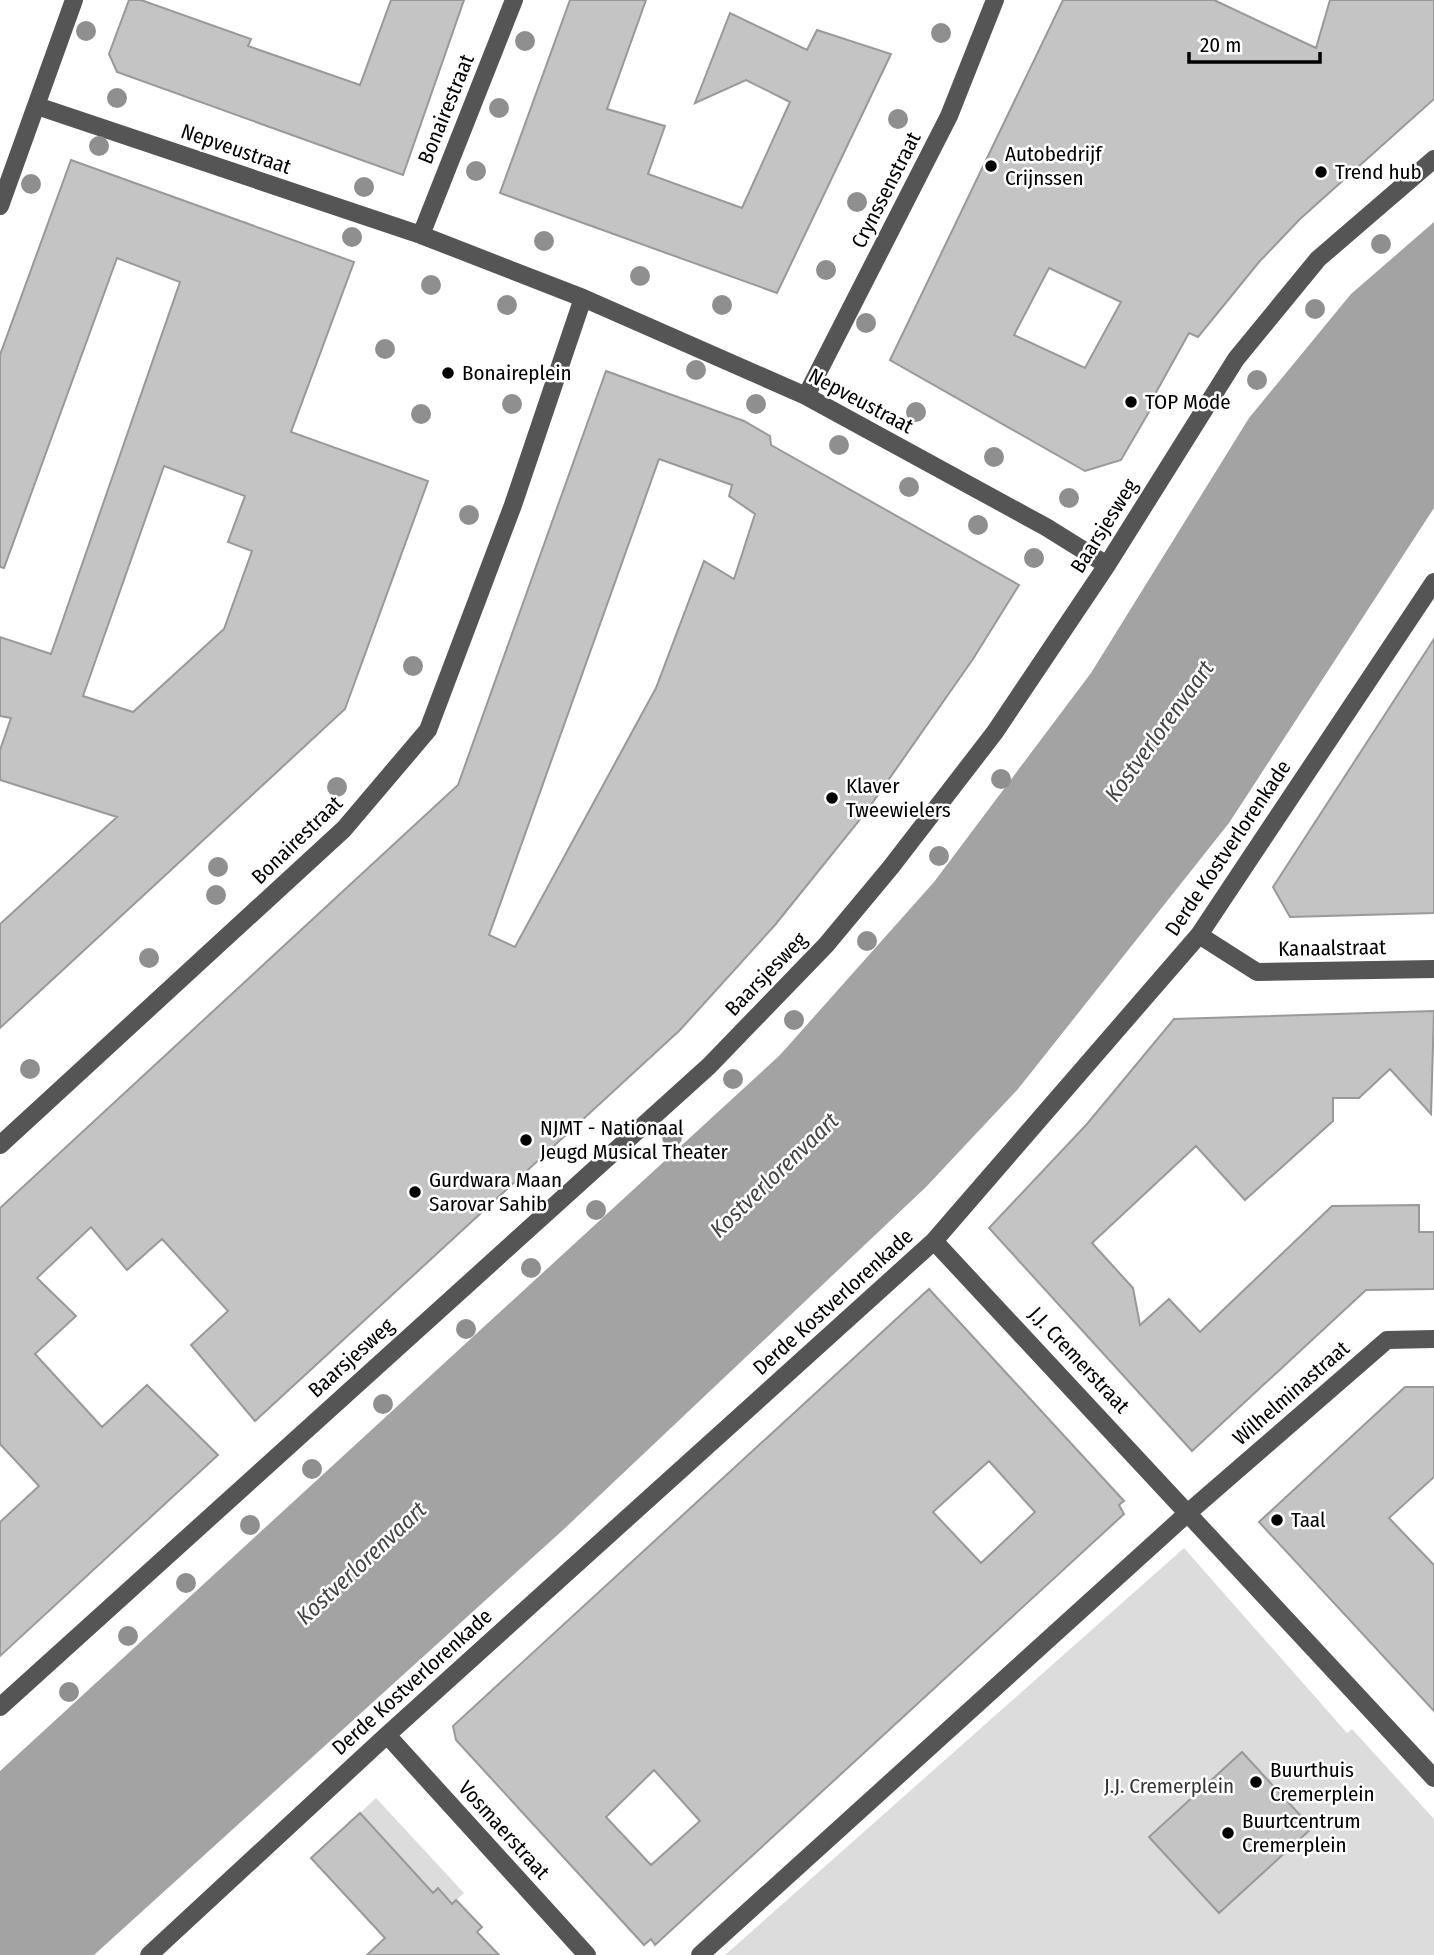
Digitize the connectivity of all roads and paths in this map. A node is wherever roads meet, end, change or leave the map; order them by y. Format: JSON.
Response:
{"nodes":[{"id":1,"x":74,"y":0,"type":"edge"},
{"id":2,"x":514,"y":0,"type":"edge"},
{"id":3,"x":995,"y":0,"type":"edge"},
{"id":4,"x":37,"y":106,"type":"junction"},
{"id":5,"x":1434,"y":159,"type":"edge"},
{"id":6,"x":0,"y":206,"type":"edge"},
{"id":7,"x":421,"y":235,"type":"junction"},
{"id":8,"x":583,"y":298,"type":"junction"},
{"id":9,"x":806,"y":396,"type":"junction"},
{"id":10,"x":1107,"y":565,"type":"junction"},
{"id":11,"x":1434,"y":582,"type":"edge"},
{"id":12,"x":1199,"y":935,"type":"junction"},
{"id":13,"x":1434,"y":970,"type":"edge"},
{"id":14,"x":3,"y":1136,"type":"edge"},
{"id":15,"x":934,"y":1241,"type":"junction"},
{"id":16,"x":1434,"y":1339,"type":"edge"},
{"id":17,"x":1190,"y":1511,"type":"junction"},
{"id":18,"x":0,"y":1707,"type":"edge"},
{"id":19,"x":387,"y":1735,"type":"junction"},
{"id":20,"x":1434,"y":1777,"type":"edge"},
{"id":21,"x":149,"y":1955,"type":"edge"},
{"id":22,"x":587,"y":1955,"type":"edge"},
{"id":23,"x":700,"y":1955,"type":"edge"}],
"edges":[{"from":1,"to":4,"type":"street"},
{"from":2,"to":7,"type":"street","name":"Bonairestraat"},
{"from":3,"to":9,"type":"street","name":"Crynssenstraat"},
{"from":4,"to":6,"type":"street"},
{"from":4,"to":7,"type":"street","name":"Nepveustraat"},
{"from":5,"to":10,"type":"street","name":"Baarsjesweg"},
{"from":7,"to":8,"type":"street"},
{"from":8,"to":9,"type":"street","name":"Nepveustraat"},
{"from":8,"to":14,"type":"street","name":"Bonairestraat"},
{"from":9,"to":10,"type":"street","name":"Nepveustraat"},
{"from":10,"to":18,"type":"street","name":"Baarsjesweg"},
{"from":11,"to":12,"type":"street","name":"Derde Kostverlorenkade"},
{"from":12,"to":13,"type":"street","name":"Kanaalstraat"},
{"from":12,"to":15,"type":"street","name":"Derde Kostverlorenkade"},
{"from":15,"to":17,"type":"street","name":"J.J. Cremerstraat"},
{"from":15,"to":19,"type":"street","name":"Derde Kostverlorenkade"},
{"from":16,"to":17,"type":"street","name":"Wilhelminastraat"},
{"from":17,"to":20,"type":"street"},
{"from":17,"to":23,"type":"street"},
{"from":19,"to":21,"type":"street","name":"Derde Kostverlorenkade"},
{"from":19,"to":22,"type":"street","name":"Vosmaerstraat"}]}
